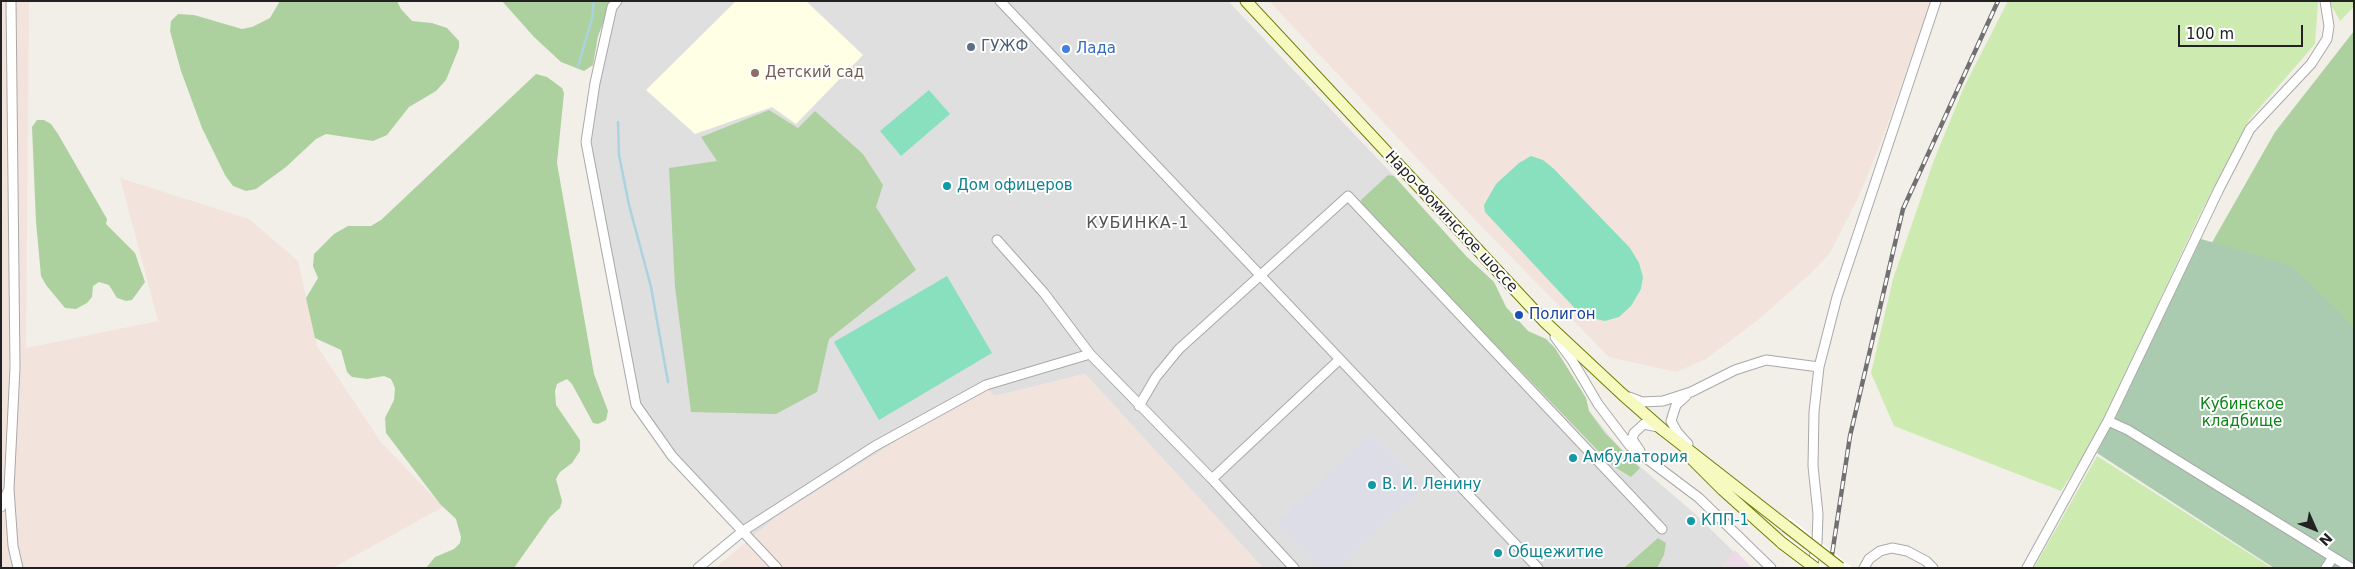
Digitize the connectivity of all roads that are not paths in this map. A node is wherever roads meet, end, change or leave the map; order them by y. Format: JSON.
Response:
{"nodes":[{"id":1,"x":11,"y":1,"type":"edge"},
{"id":2,"x":617,"y":1,"type":"edge"},
{"id":3,"x":1000,"y":1,"type":"edge"},
{"id":4,"x":1246,"y":1,"type":"edge"},
{"id":5,"x":1936,"y":1,"type":"edge"},
{"id":6,"x":2324,"y":1,"type":"edge"},
{"id":7,"x":997,"y":240,"type":"dead end"},
{"id":8,"x":1262,"y":275,"type":"junction"},
{"id":9,"x":1545,"y":322,"type":"junction"},
{"id":10,"x":1090,"y":354,"type":"junction"},
{"id":11,"x":1340,"y":359,"type":"junction"},
{"id":12,"x":1819,"y":367,"type":"junction"},
{"id":13,"x":1691,"y":392,"type":"junction"},
{"id":14,"x":1622,"y":394,"type":"junction"},
{"id":15,"x":1139,"y":406,"type":"junction"},
{"id":16,"x":2108,"y":421,"type":"junction"},
{"id":17,"x":1665,"y":431,"type":"junction"},
{"id":18,"x":1696,"y":454,"type":"junction"},
{"id":19,"x":1645,"y":457,"type":"junction"},
{"id":20,"x":1212,"y":479,"type":"junction"},
{"id":21,"x":9,"y":489,"type":"junction"},
{"id":22,"x":1,"y":507,"type":"edge"},
{"id":23,"x":1662,"y":529,"type":"dead end"},
{"id":24,"x":743,"y":531,"type":"junction"},
{"id":25,"x":2333,"y":557,"type":"junction"},
{"id":26,"x":18,"y":568,"type":"edge"},
{"id":27,"x":698,"y":568,"type":"edge"},
{"id":28,"x":777,"y":568,"type":"edge"},
{"id":29,"x":1294,"y":568,"type":"edge"},
{"id":30,"x":1538,"y":568,"type":"edge"},
{"id":31,"x":1770,"y":568,"type":"edge"},
{"id":32,"x":1813,"y":568,"type":"edge"},
{"id":33,"x":1840,"y":568,"type":"edge"},
{"id":34,"x":1864,"y":568,"type":"edge"},
{"id":35,"x":1933,"y":568,"type":"edge"},
{"id":36,"x":2027,"y":568,"type":"edge"},
{"id":37,"x":2326,"y":568,"type":"edge"},
{"id":38,"x":2351,"y":568,"type":"edge"}],
"edges":[{"from":1,"to":21,"type":"street"},
{"from":2,"to":24,"type":"street"},
{"from":3,"to":8,"type":"street"},
{"from":4,"to":9,"type":"main road","name":"Наро-Фоминское шоссе"},
{"from":5,"to":12,"type":"street"},
{"from":6,"to":16,"type":"street"},
{"from":7,"to":10,"type":"street"},
{"from":8,"to":11,"type":"street"},
{"from":8,"to":15,"type":"street"},
{"from":8,"to":23,"type":"street"},
{"from":9,"to":14,"type":"main road","name":"Наро-Фоминское шоссе"},
{"from":9,"to":19,"type":"street"},
{"from":10,"to":15,"type":"street"},
{"from":10,"to":24,"type":"street"},
{"from":11,"to":20,"type":"street"},
{"from":11,"to":30,"type":"street"},
{"from":12,"to":13,"type":"street"},
{"from":12,"to":32,"type":"street"},
{"from":13,"to":14,"type":"street"},
{"from":13,"to":18,"type":"street"},
{"from":14,"to":17,"type":"main road","name":"Наро-Фоминское шоссе"},
{"from":15,"to":20,"type":"street"},
{"from":16,"to":25,"type":"street"},
{"from":16,"to":36,"type":"street"},
{"from":17,"to":18,"type":"main road","name":"Наро-Фоминское шоссе"},
{"from":17,"to":19,"type":"street"},
{"from":17,"to":32,"type":"main road","name":"Наро-Фоминское шоссе","bridge":true},
{"from":18,"to":33,"type":"main road","name":"Наро-Фоминское шоссе","bridge":true},
{"from":19,"to":31,"type":"street"},
{"from":20,"to":29,"type":"street"},
{"from":21,"to":22,"type":"street"},
{"from":21,"to":26,"type":"street"},
{"from":24,"to":27,"type":"street"},
{"from":24,"to":28,"type":"street"},
{"from":25,"to":37,"type":"street"},
{"from":25,"to":38,"type":"street"},
{"from":34,"to":35,"type":"street"}]}
